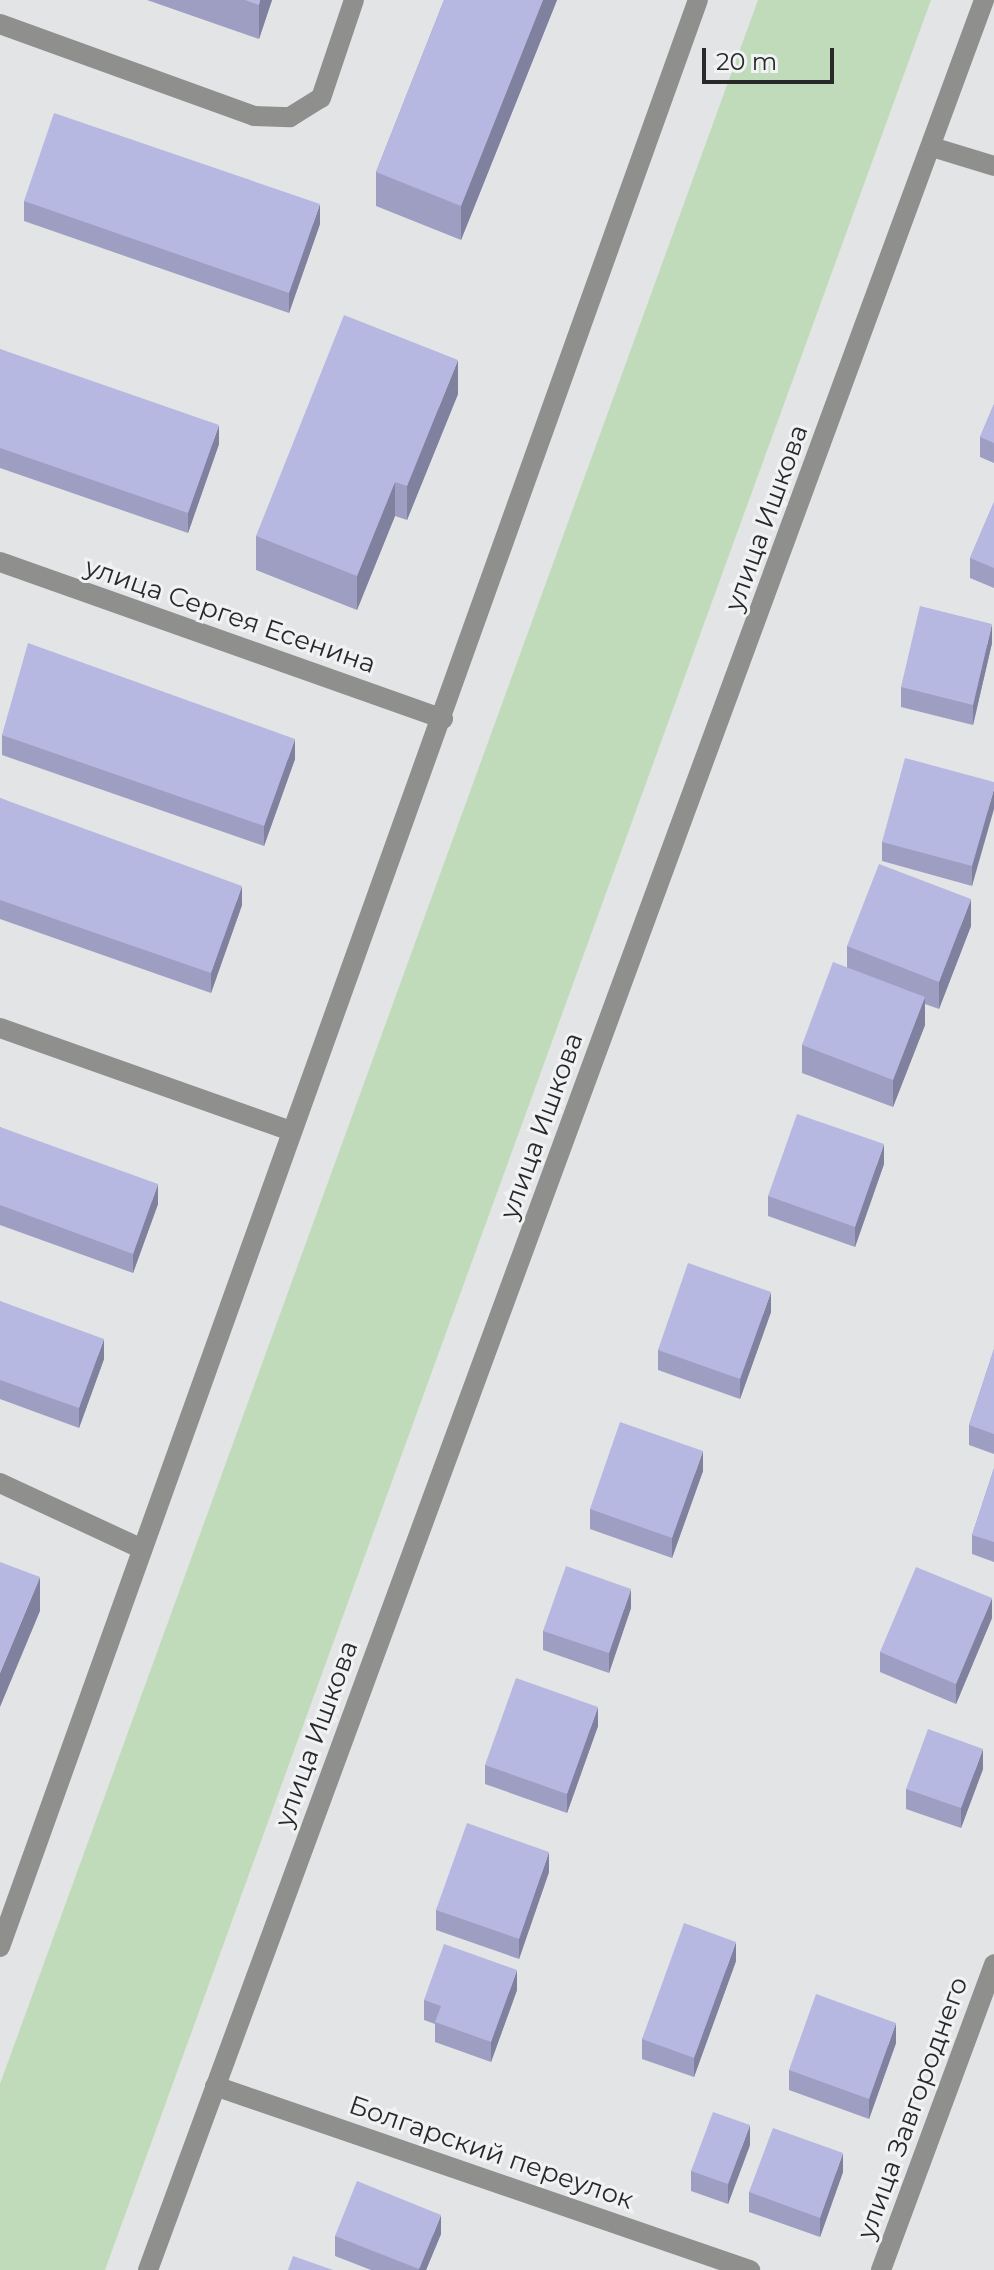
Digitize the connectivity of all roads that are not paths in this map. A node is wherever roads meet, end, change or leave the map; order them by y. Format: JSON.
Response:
{"nodes":[{"id":1,"x":354,"y":0,"type":"edge"},
{"id":2,"x":698,"y":0,"type":"edge"},
{"id":3,"x":984,"y":0,"type":"edge"},
{"id":4,"x":0,"y":24,"type":"edge"},
{"id":5,"x":932,"y":147,"type":"junction"},
{"id":6,"x":994,"y":166,"type":"edge"},
{"id":7,"x":0,"y":562,"type":"edge"},
{"id":8,"x":443,"y":719,"type":"junction"},
{"id":9,"x":0,"y":1028,"type":"edge"},
{"id":10,"x":288,"y":1130,"type":"junction"},
{"id":11,"x":0,"y":1483,"type":"edge"},
{"id":12,"x":142,"y":1549,"type":"junction"},
{"id":13,"x":0,"y":1945,"type":"edge"},
{"id":14,"x":994,"y":1964,"type":"edge"},
{"id":15,"x":215,"y":2086,"type":"junction"},
{"id":16,"x":148,"y":2270,"type":"edge"},
{"id":17,"x":750,"y":2270,"type":"edge"},
{"id":18,"x":881,"y":2270,"type":"edge"}],
"edges":[{"from":1,"to":4,"type":"street"},
{"from":2,"to":8,"type":"street"},
{"from":3,"to":5,"type":"street","name":"улица Ишкова"},
{"from":5,"to":6,"type":"street"},
{"from":5,"to":15,"type":"street","name":"улица Ишкова"},
{"from":7,"to":8,"type":"street","name":"улица Сергея Есенина"},
{"from":8,"to":10,"type":"street"},
{"from":9,"to":10,"type":"street"},
{"from":10,"to":12,"type":"street"},
{"from":11,"to":12,"type":"street"},
{"from":12,"to":13,"type":"street"},
{"from":14,"to":18,"type":"street","name":"улица Завгороднего"},
{"from":15,"to":16,"type":"street","name":"улица Ишкова"},
{"from":15,"to":17,"type":"street","name":"Болгарский переулок"}]}
